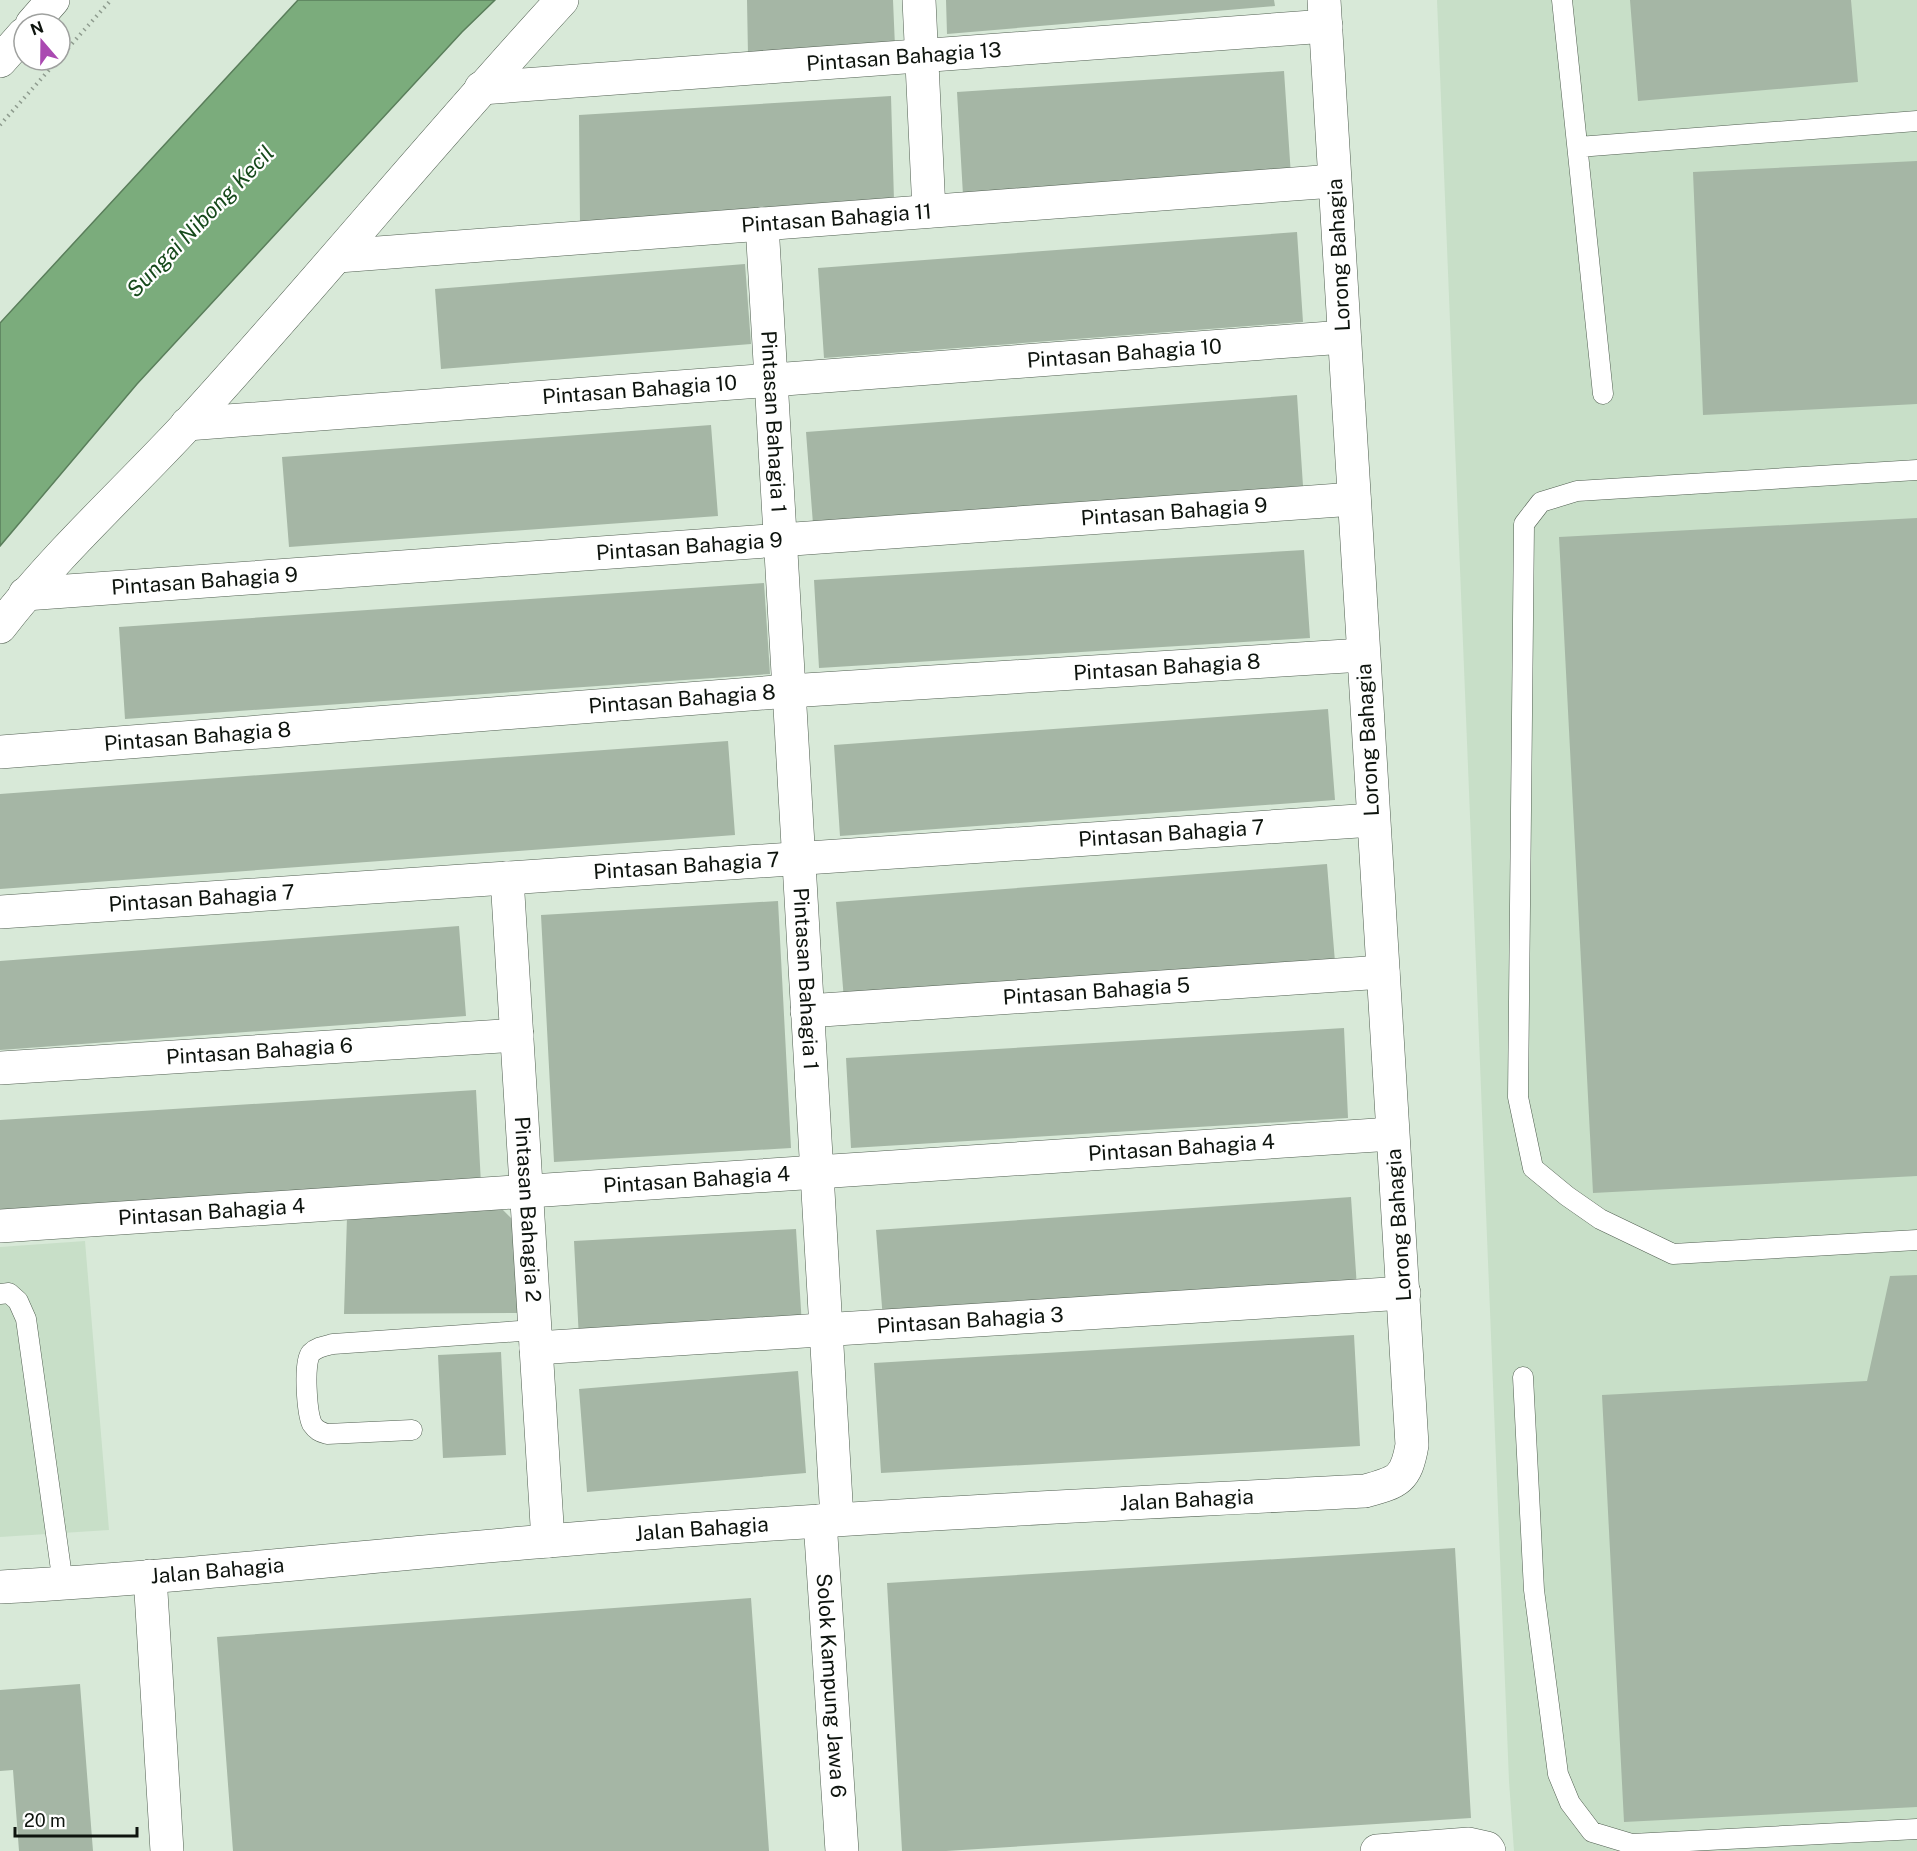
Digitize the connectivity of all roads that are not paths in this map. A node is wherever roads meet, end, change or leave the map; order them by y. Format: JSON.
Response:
{"nodes":[{"id":1,"x":53,"y":0,"type":"edge"},
{"id":2,"x":562,"y":0,"type":"edge"},
{"id":3,"x":919,"y":0,"type":"edge"},
{"id":4,"x":1562,"y":0,"type":"edge"},
{"id":5,"x":42,"y":12,"type":"edge"},
{"id":6,"x":1325,"y":13,"type":"edge"},
{"id":7,"x":12,"y":47,"type":"edge"},
{"id":8,"x":922,"y":56,"type":"junction"},
{"id":9,"x":0,"y":61,"type":"edge"},
{"id":10,"x":481,"y":88,"type":"junction"},
{"id":11,"x":1917,"y":122,"type":"edge"},
{"id":12,"x":1578,"y":147,"type":"junction"},
{"id":13,"x":1334,"y":181,"type":"junction"},
{"id":14,"x":929,"y":211,"type":"junction"},
{"id":15,"x":762,"y":224,"type":"junction"},
{"id":16,"x":338,"y":256,"type":"junction"},
{"id":17,"x":1344,"y":337,"type":"junction"},
{"id":18,"x":771,"y":381,"type":"junction"},
{"id":19,"x":1603,"y":394,"type":"dead end"},
{"id":20,"x":187,"y":424,"type":"junction"},
{"id":21,"x":1917,"y":470,"type":"edge"},
{"id":22,"x":1354,"y":499,"type":"junction"},
{"id":23,"x":780,"y":540,"type":"junction"},
{"id":24,"x":25,"y":594,"type":"junction"},
{"id":25,"x":0,"y":627,"type":"edge"},
{"id":26,"x":1363,"y":655,"type":"junction"},
{"id":27,"x":789,"y":690,"type":"junction"},
{"id":28,"x":0,"y":752,"type":"edge"},
{"id":29,"x":1373,"y":820,"type":"junction"},
{"id":30,"x":799,"y":859,"type":"junction"},
{"id":31,"x":507,"y":878,"type":"junction"},
{"id":32,"x":0,"y":912,"type":"edge"},
{"id":33,"x":1383,"y":972,"type":"junction"},
{"id":34,"x":807,"y":1011,"type":"junction"},
{"id":35,"x":517,"y":1035,"type":"junction"},
{"id":36,"x":0,"y":1068,"type":"edge"},
{"id":37,"x":1392,"y":1134,"type":"junction"},
{"id":38,"x":817,"y":1172,"type":"junction"},
{"id":39,"x":526,"y":1191,"type":"junction"},
{"id":40,"x":0,"y":1226,"type":"edge"},
{"id":41,"x":1917,"y":1240,"type":"edge"},
{"id":42,"x":1404,"y":1293,"type":"junction"},
{"id":43,"x":0,"y":1294,"type":"edge"},
{"id":44,"x":826,"y":1330,"type":"junction"},
{"id":45,"x":536,"y":1339,"type":"junction"},
{"id":46,"x":1523,"y":1377,"type":"dead end"},
{"id":47,"x":412,"y":1430,"type":"dead end"},
{"id":48,"x":1400,"y":1478,"type":"joint"},
{"id":49,"x":829,"y":1520,"type":"junction"},
{"id":50,"x":548,"y":1540,"type":"junction"},
{"id":51,"x":150,"y":1576,"type":"junction"},
{"id":52,"x":63,"y":1584,"type":"junction"},
{"id":53,"x":0,"y":1587,"type":"edge"},
{"id":54,"x":1917,"y":1829,"type":"edge"},
{"id":55,"x":1488,"y":1849,"type":"edge"},
{"id":56,"x":167,"y":1851,"type":"edge"},
{"id":57,"x":842,"y":1851,"type":"edge"},
{"id":58,"x":1377,"y":1851,"type":"edge"}],
"edges":[{"from":1,"to":5,"type":"street"},
{"from":2,"to":10,"type":"street"},
{"from":3,"to":8,"type":"street"},
{"from":4,"to":12,"type":"lane"},
{"from":6,"to":8,"type":"street","name":"Pintasan Bahagia 13"},
{"from":6,"to":13,"type":"street","name":"Lorong Bahagia"},
{"from":7,"to":9,"type":"street"},
{"from":8,"to":10,"type":"street","name":"Pintasan Bahagia 13"},
{"from":8,"to":14,"type":"street"},
{"from":10,"to":16,"type":"street"},
{"from":11,"to":12,"type":"lane"},
{"from":12,"to":19,"type":"lane"},
{"from":13,"to":14,"type":"street","name":"Pintasan Bahagia 11"},
{"from":13,"to":17,"type":"street","name":"Lorong Bahagia"},
{"from":14,"to":15,"type":"street","name":"Pintasan Bahagia 11"},
{"from":15,"to":16,"type":"street","name":"Pintasan Bahagia 11"},
{"from":15,"to":18,"type":"street","name":"Pintasan Bahagia 1"},
{"from":16,"to":20,"type":"street"},
{"from":17,"to":18,"type":"street","name":"Pintasan Bahagia 10"},
{"from":17,"to":22,"type":"street","name":"Lorong Bahagia"},
{"from":18,"to":20,"type":"street","name":"Pintasan Bahagia 10"},
{"from":18,"to":23,"type":"street","name":"Pintasan Bahagia 1"},
{"from":20,"to":24,"type":"street"},
{"from":21,"to":41,"type":"lane"},
{"from":22,"to":23,"type":"street","name":"Pintasan Bahagia 9"},
{"from":22,"to":26,"type":"street","name":"Lorong Bahagia"},
{"from":23,"to":24,"type":"street","name":"Pintasan Bahagia 9"},
{"from":23,"to":27,"type":"street","name":"Pintasan Bahagia 1"},
{"from":24,"to":25,"type":"street"},
{"from":26,"to":27,"type":"street","name":"Pintasan Bahagia 8"},
{"from":26,"to":29,"type":"street","name":"Lorong Bahagia"},
{"from":27,"to":28,"type":"street","name":"Pintasan Bahagia 8"},
{"from":27,"to":30,"type":"street","name":"Pintasan Bahagia 1"},
{"from":29,"to":30,"type":"street","name":"Pintasan Bahagia 7"},
{"from":29,"to":33,"type":"street","name":"Lorong Bahagia"},
{"from":30,"to":31,"type":"street","name":"Pintasan Bahagia 7"},
{"from":30,"to":34,"type":"street","name":"Pintasan Bahagia 1"},
{"from":31,"to":32,"type":"street","name":"Pintasan Bahagia 7"},
{"from":31,"to":35,"type":"street","name":"Pintasan Bahagia 2"},
{"from":33,"to":34,"type":"street","name":"Pintasan Bahagia 5"},
{"from":33,"to":37,"type":"street","name":"Lorong Bahagia"},
{"from":34,"to":38,"type":"street","name":"Pintasan Bahagia 1"},
{"from":35,"to":36,"type":"street","name":"Pintasan Bahagia 6"},
{"from":35,"to":39,"type":"street","name":"Pintasan Bahagia 2"},
{"from":37,"to":38,"type":"street","name":"Pintasan Bahagia 4"},
{"from":37,"to":42,"type":"street","name":"Lorong Bahagia"},
{"from":38,"to":39,"type":"street","name":"Pintasan Bahagia 4"},
{"from":38,"to":44,"type":"street","name":"Pintasan Bahagia 1"},
{"from":39,"to":40,"type":"street","name":"Pintasan Bahagia 4"},
{"from":39,"to":45,"type":"street","name":"Pintasan Bahagia 2"},
{"from":42,"to":44,"type":"street","name":"Pintasan Bahagia 3"},
{"from":42,"to":48,"type":"street","name":"Lorong Bahagia"},
{"from":43,"to":52,"type":"lane"},
{"from":44,"to":45,"type":"street","name":"Pintasan Bahagia 3"},
{"from":44,"to":49,"type":"street","name":"Pintasan Bahagia 1"},
{"from":45,"to":47,"type":"lane"},
{"from":45,"to":50,"type":"street","name":"Pintasan Bahagia 2"},
{"from":46,"to":54,"type":"lane"},
{"from":48,"to":49,"type":"street","name":"Jalan Bahagia"},
{"from":49,"to":50,"type":"street","name":"Jalan Bahagia"},
{"from":49,"to":57,"type":"street","name":"Solok Kampung Jawa 6"},
{"from":50,"to":51,"type":"street","name":"Jalan Bahagia"},
{"from":51,"to":52,"type":"street","name":"Jalan Bahagia"},
{"from":51,"to":56,"type":"street"},
{"from":52,"to":53,"type":"street","name":"Jalan Bahagia"},
{"from":55,"to":58,"type":"street"}]}
